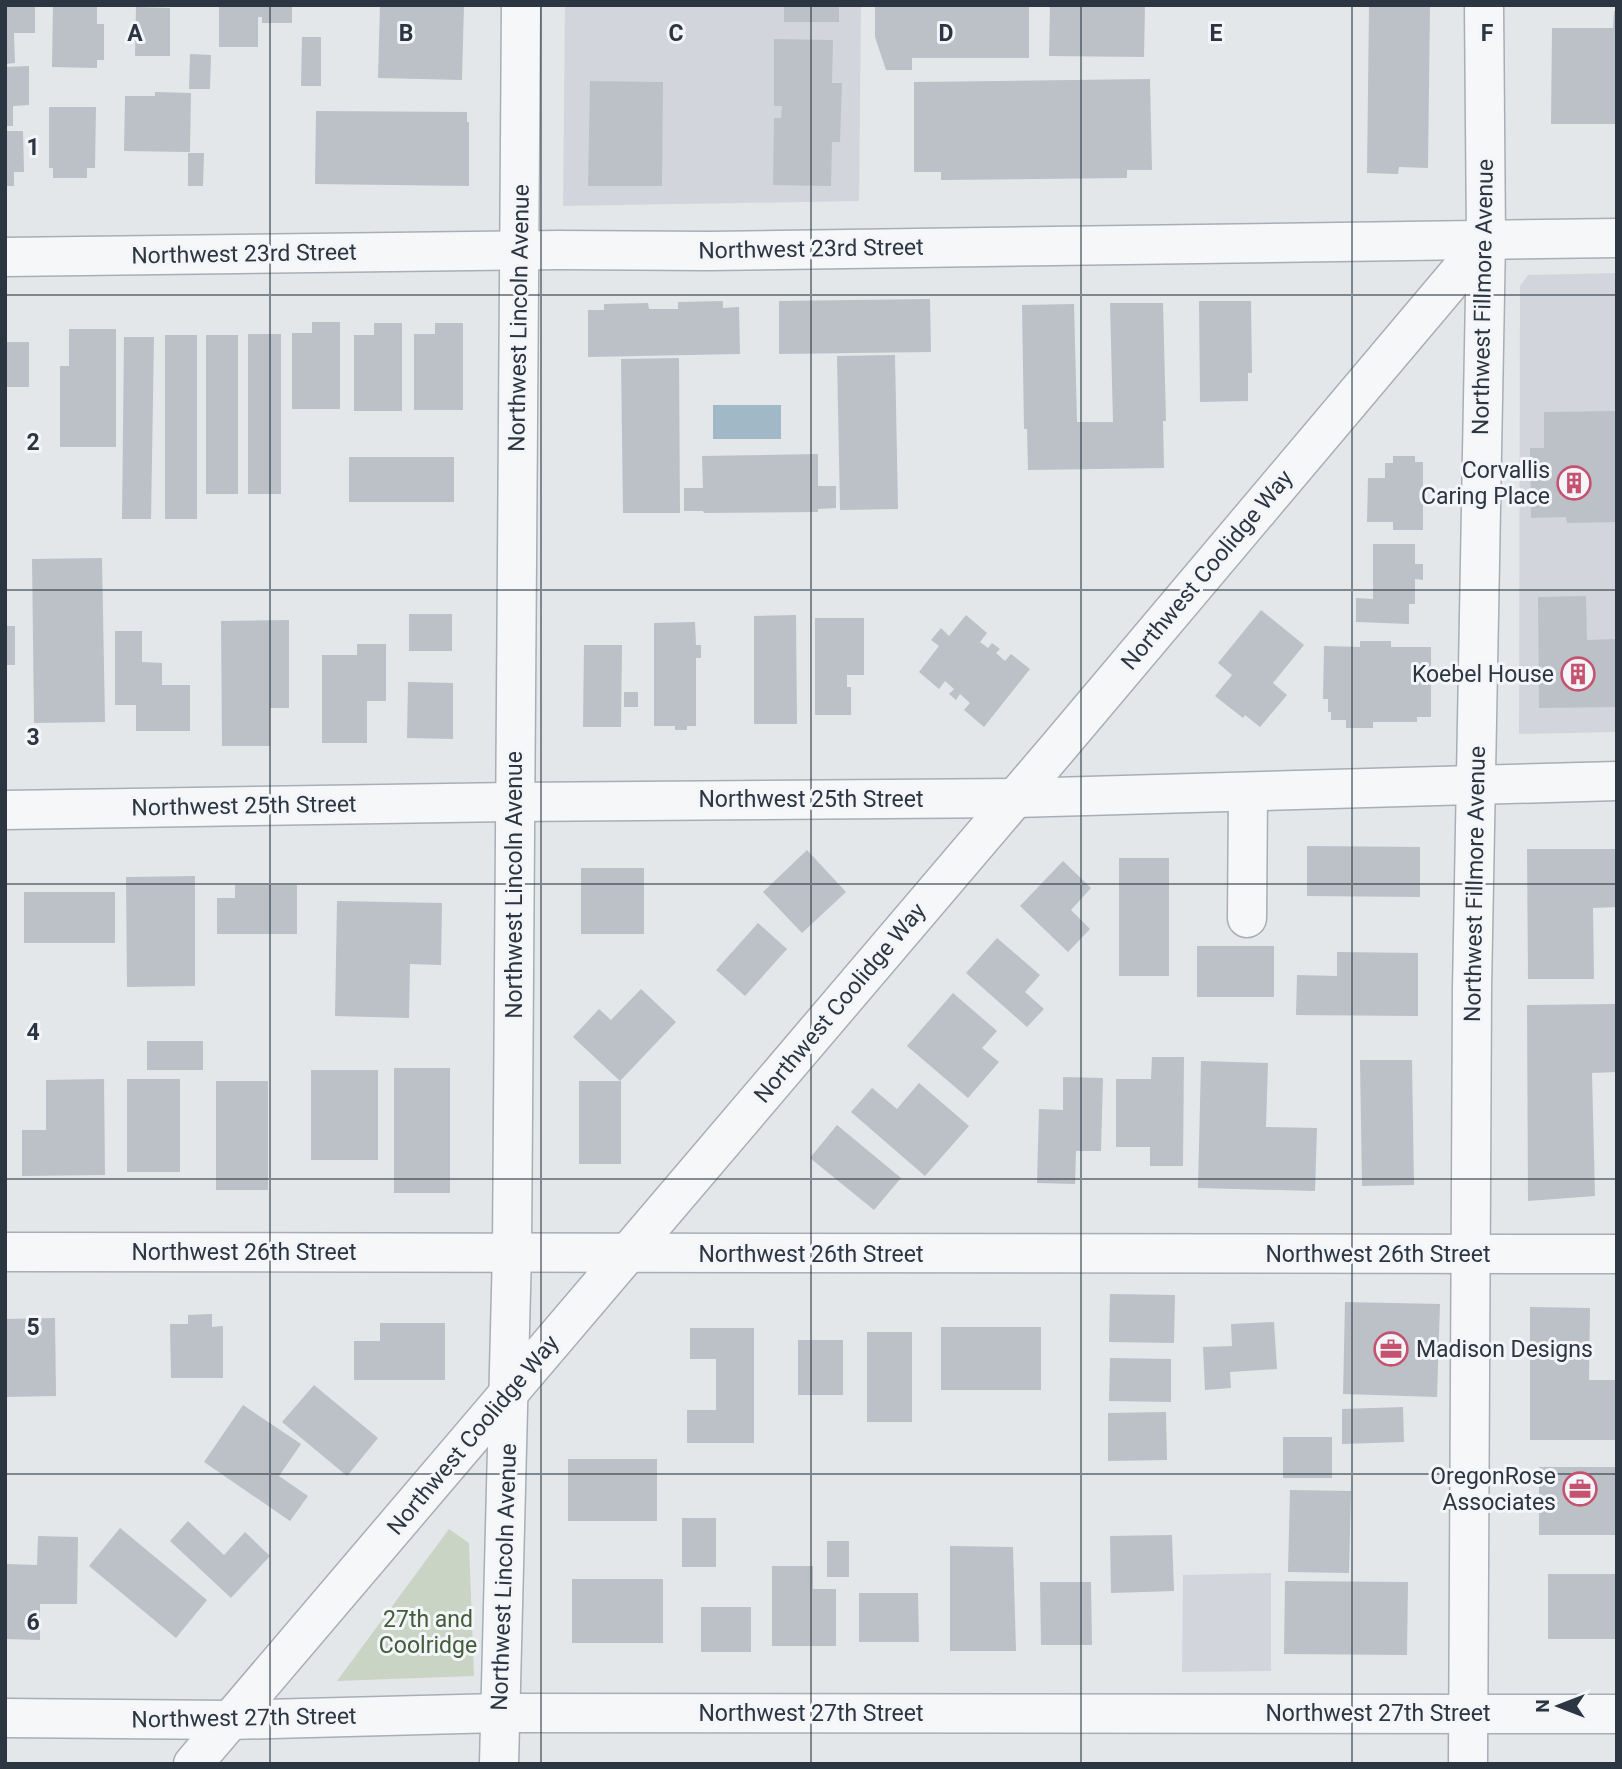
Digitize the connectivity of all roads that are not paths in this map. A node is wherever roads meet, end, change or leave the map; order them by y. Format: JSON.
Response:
{"nodes":[{"id":1,"x":522,"y":5,"type":"edge"},
{"id":2,"x":1484,"y":5,"type":"edge"},
{"id":3,"x":1617,"y":238,"type":"edge"},
{"id":4,"x":1486,"y":240,"type":"junction"},
{"id":5,"x":519,"y":251,"type":"junction"},
{"id":6,"x":5,"y":257,"type":"edge"},
{"id":7,"x":1617,"y":781,"type":"edge"},
{"id":8,"x":1476,"y":785,"type":"junction"},
{"id":9,"x":1248,"y":792,"type":"junction"},
{"id":10,"x":1015,"y":798,"type":"junction"},
{"id":11,"x":514,"y":802,"type":"junction"},
{"id":12,"x":5,"y":810,"type":"edge"},
{"id":13,"x":1247,"y":918,"type":"dead end"},
{"id":14,"x":512,"y":1251,"type":"junction"},
{"id":15,"x":5,"y":1252,"type":"edge"},
{"id":16,"x":627,"y":1254,"type":"junction"},
{"id":17,"x":1472,"y":1254,"type":"junction"},
{"id":18,"x":1617,"y":1254,"type":"edge"},
{"id":19,"x":510,"y":1391,"type":"junction"},
{"id":20,"x":499,"y":1713,"type":"junction"},
{"id":21,"x":1469,"y":1713,"type":"junction"},
{"id":22,"x":1617,"y":1714,"type":"edge"},
{"id":23,"x":5,"y":1718,"type":"edge"},
{"id":24,"x":230,"y":1720,"type":"junction"},
{"id":25,"x":193,"y":1764,"type":"edge"},
{"id":26,"x":499,"y":1764,"type":"edge"},
{"id":27,"x":1468,"y":1764,"type":"edge"}],
"edges":[{"from":1,"to":5,"type":"street","name":"Northwest Lincoln Avenue"},
{"from":2,"to":4,"type":"street","name":"Northwest Fillmore Avenue"},
{"from":3,"to":4,"type":"street","name":"Northwest 23rd Street"},
{"from":4,"to":5,"type":"street","name":"Northwest 23rd Street"},
{"from":4,"to":8,"type":"street","name":"Northwest Fillmore Avenue"},
{"from":4,"to":10,"type":"street","name":"Northwest Coolidge Way"},
{"from":5,"to":6,"type":"street","name":"Northwest 23rd Street"},
{"from":5,"to":11,"type":"street","name":"Northwest Lincoln Avenue"},
{"from":7,"to":8,"type":"street","name":"Northwest 25th Street"},
{"from":8,"to":9,"type":"street","name":"Northwest 25th Street"},
{"from":8,"to":17,"type":"street","name":"Northwest Fillmore Avenue"},
{"from":9,"to":10,"type":"street","name":"Northwest 25th Street"},
{"from":9,"to":13,"type":"street"},
{"from":10,"to":11,"type":"street","name":"Northwest 25th Street"},
{"from":10,"to":16,"type":"street","name":"Northwest Coolidge Way"},
{"from":11,"to":12,"type":"street","name":"Northwest 25th Street"},
{"from":11,"to":14,"type":"street","name":"Northwest Lincoln Avenue"},
{"from":14,"to":15,"type":"street","name":"Northwest 26th Street"},
{"from":14,"to":16,"type":"street","name":"Northwest 26th Street"},
{"from":14,"to":19,"type":"street","name":"Northwest Lincoln Avenue"},
{"from":16,"to":17,"type":"street","name":"Northwest 26th Street"},
{"from":16,"to":19,"type":"street","name":"Northwest Coolidge Way"},
{"from":17,"to":18,"type":"street","name":"Northwest 26th Street"},
{"from":17,"to":21,"type":"street","name":"Northwest Fillmore Avenue"},
{"from":19,"to":20,"type":"street","name":"Northwest Lincoln Avenue"},
{"from":19,"to":24,"type":"street","name":"Northwest Coolidge Way"},
{"from":20,"to":21,"type":"street","name":"Northwest 27th Street"},
{"from":20,"to":24,"type":"street","name":"Northwest 27th Street"},
{"from":20,"to":26,"type":"street","name":"Northwest Lincoln Avenue"},
{"from":21,"to":22,"type":"street","name":"Northwest 27th Street"},
{"from":21,"to":27,"type":"street","name":"Northwest Fillmore Avenue"},
{"from":23,"to":24,"type":"street","name":"Northwest 27th Street"},
{"from":24,"to":25,"type":"street","name":"Northwest Coolidge Way"}]}
